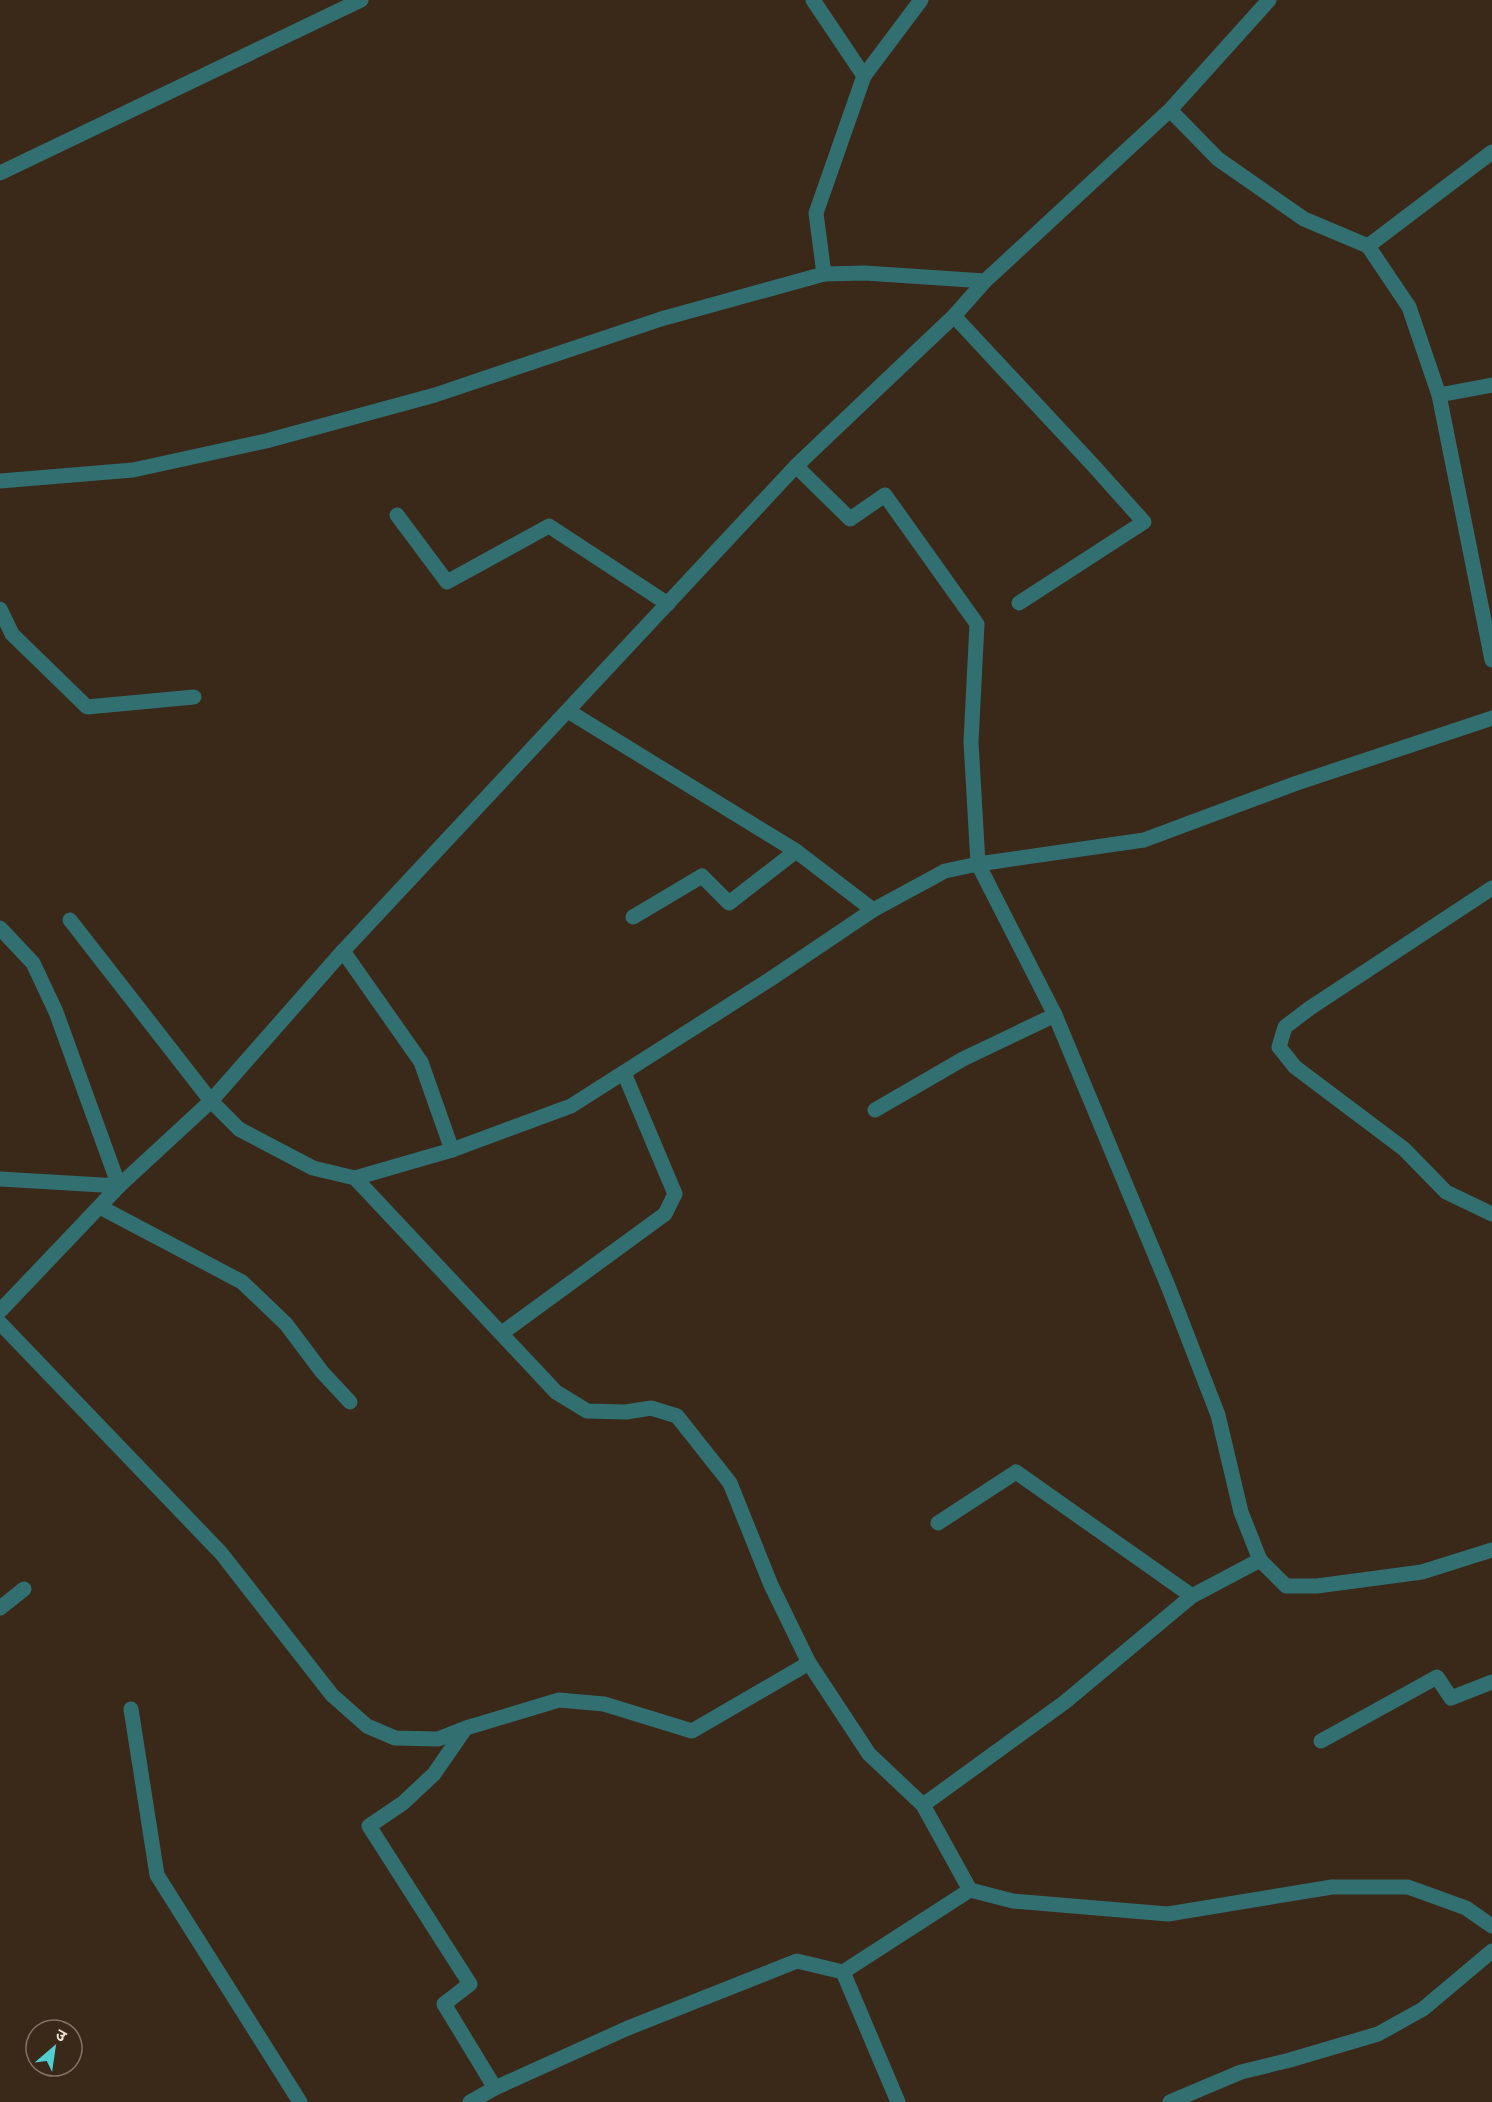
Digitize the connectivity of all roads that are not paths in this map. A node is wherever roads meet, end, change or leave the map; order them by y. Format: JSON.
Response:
{"nodes":[{"id":1,"x":361,"y":0,"type":"edge"},
{"id":2,"x":813,"y":0,"type":"edge"},
{"id":3,"x":921,"y":0,"type":"edge"},
{"id":4,"x":1269,"y":0,"type":"edge"},
{"id":5,"x":864,"y":76,"type":"junction"},
{"id":6,"x":1170,"y":110,"type":"junction"},
{"id":7,"x":1492,"y":152,"type":"edge"},
{"id":8,"x":0,"y":173,"type":"edge"},
{"id":9,"x":1368,"y":246,"type":"junction"},
{"id":10,"x":824,"y":274,"type":"junction"},
{"id":11,"x":985,"y":281,"type":"junction"},
{"id":12,"x":954,"y":316,"type":"junction"},
{"id":13,"x":1492,"y":386,"type":"edge"},
{"id":14,"x":1439,"y":395,"type":"junction"},
{"id":15,"x":796,"y":466,"type":"junction"},
{"id":16,"x":0,"y":481,"type":"edge"},
{"id":17,"x":397,"y":515,"type":"dead end"},
{"id":18,"x":1019,"y":603,"type":"dead end"},
{"id":19,"x":668,"y":604,"type":"junction"},
{"id":20,"x":0,"y":609,"type":"edge"},
{"id":21,"x":1492,"y":660,"type":"edge"},
{"id":22,"x":194,"y":697,"type":"dead end"},
{"id":23,"x":568,"y":711,"type":"junction"},
{"id":24,"x":1492,"y":718,"type":"edge"},
{"id":25,"x":796,"y":851,"type":"junction"},
{"id":26,"x":978,"y":864,"type":"junction"},
{"id":27,"x":1492,"y":888,"type":"edge"},
{"id":28,"x":873,"y":910,"type":"junction"},
{"id":29,"x":633,"y":917,"type":"dead end"},
{"id":30,"x":70,"y":920,"type":"dead end"},
{"id":31,"x":0,"y":928,"type":"edge"},
{"id":32,"x":343,"y":951,"type":"junction"},
{"id":33,"x":1055,"y":1015,"type":"junction"},
{"id":34,"x":624,"y":1073,"type":"junction"},
{"id":35,"x":211,"y":1101,"type":"junction"},
{"id":36,"x":875,"y":1110,"type":"dead end"},
{"id":37,"x":453,"y":1150,"type":"junction"},
{"id":38,"x":355,"y":1178,"type":"junction"},
{"id":39,"x":0,"y":1179,"type":"edge"},
{"id":40,"x":119,"y":1186,"type":"junction"},
{"id":41,"x":100,"y":1206,"type":"junction"},
{"id":42,"x":1492,"y":1214,"type":"edge"},
{"id":43,"x":0,"y":1311,"type":"edge"},
{"id":44,"x":0,"y":1323,"type":"edge"},
{"id":45,"x":502,"y":1333,"type":"junction"},
{"id":46,"x":350,"y":1402,"type":"dead end"},
{"id":47,"x":938,"y":1522,"type":"dead end"},
{"id":48,"x":1492,"y":1550,"type":"edge"},
{"id":49,"x":1260,"y":1560,"type":"junction"},
{"id":50,"x":24,"y":1589,"type":"dead end"},
{"id":51,"x":1192,"y":1596,"type":"junction"},
{"id":52,"x":0,"y":1608,"type":"edge"},
{"id":53,"x":809,"y":1663,"type":"junction"},
{"id":54,"x":1492,"y":1682,"type":"edge"},
{"id":55,"x":131,"y":1709,"type":"dead end"},
{"id":56,"x":466,"y":1728,"type":"junction"},
{"id":57,"x":1321,"y":1741,"type":"dead end"},
{"id":58,"x":923,"y":1805,"type":"junction"},
{"id":59,"x":970,"y":1890,"type":"junction"},
{"id":60,"x":1492,"y":1926,"type":"edge"},
{"id":61,"x":1492,"y":1951,"type":"edge"},
{"id":62,"x":843,"y":1972,"type":"junction"},
{"id":63,"x":495,"y":2088,"type":"junction"},
{"id":64,"x":300,"y":2102,"type":"edge"},
{"id":65,"x":470,"y":2102,"type":"edge"},
{"id":66,"x":898,"y":2102,"type":"edge"},
{"id":67,"x":1170,"y":2102,"type":"edge"}],
"edges":[{"from":1,"to":8,"type":"street"},
{"from":2,"to":5,"type":"street"},
{"from":3,"to":5,"type":"street"},
{"from":4,"to":6,"type":"street"},
{"from":5,"to":10,"type":"street"},
{"from":6,"to":9,"type":"street"},
{"from":6,"to":11,"type":"street"},
{"from":7,"to":9,"type":"street"},
{"from":9,"to":14,"type":"street"},
{"from":10,"to":11,"type":"street"},
{"from":10,"to":16,"type":"street"},
{"from":11,"to":12,"type":"street"},
{"from":12,"to":15,"type":"street"},
{"from":12,"to":18,"type":"street"},
{"from":13,"to":14,"type":"street"},
{"from":14,"to":21,"type":"street"},
{"from":15,"to":19,"type":"street"},
{"from":15,"to":26,"type":"street"},
{"from":17,"to":19,"type":"street"},
{"from":19,"to":23,"type":"street"},
{"from":20,"to":22,"type":"street"},
{"from":23,"to":25,"type":"street"},
{"from":23,"to":32,"type":"street"},
{"from":24,"to":26,"type":"street"},
{"from":25,"to":28,"type":"street"},
{"from":25,"to":29,"type":"street"},
{"from":26,"to":28,"type":"street"},
{"from":26,"to":33,"type":"street"},
{"from":27,"to":42,"type":"street"},
{"from":28,"to":34,"type":"street"},
{"from":30,"to":35,"type":"street"},
{"from":31,"to":40,"type":"street"},
{"from":32,"to":35,"type":"street"},
{"from":32,"to":37,"type":"street"},
{"from":33,"to":36,"type":"street"},
{"from":33,"to":49,"type":"street"},
{"from":34,"to":37,"type":"street"},
{"from":34,"to":45,"type":"street"},
{"from":35,"to":38,"type":"street"},
{"from":35,"to":40,"type":"street"},
{"from":37,"to":38,"type":"street"},
{"from":38,"to":45,"type":"street"},
{"from":39,"to":40,"type":"street"},
{"from":40,"to":41,"type":"street"},
{"from":41,"to":43,"type":"street"},
{"from":41,"to":46,"type":"street"},
{"from":44,"to":56,"type":"street"},
{"from":45,"to":53,"type":"street"},
{"from":47,"to":51,"type":"street"},
{"from":48,"to":49,"type":"street"},
{"from":49,"to":51,"type":"street"},
{"from":50,"to":52,"type":"street"},
{"from":51,"to":58,"type":"street"},
{"from":53,"to":56,"type":"street"},
{"from":53,"to":58,"type":"street"},
{"from":54,"to":57,"type":"street"},
{"from":55,"to":64,"type":"street"},
{"from":56,"to":63,"type":"street"},
{"from":58,"to":59,"type":"street"},
{"from":59,"to":60,"type":"street"},
{"from":59,"to":62,"type":"street"},
{"from":61,"to":67,"type":"street"},
{"from":62,"to":63,"type":"street"},
{"from":62,"to":66,"type":"street"},
{"from":63,"to":65,"type":"street"}]}
